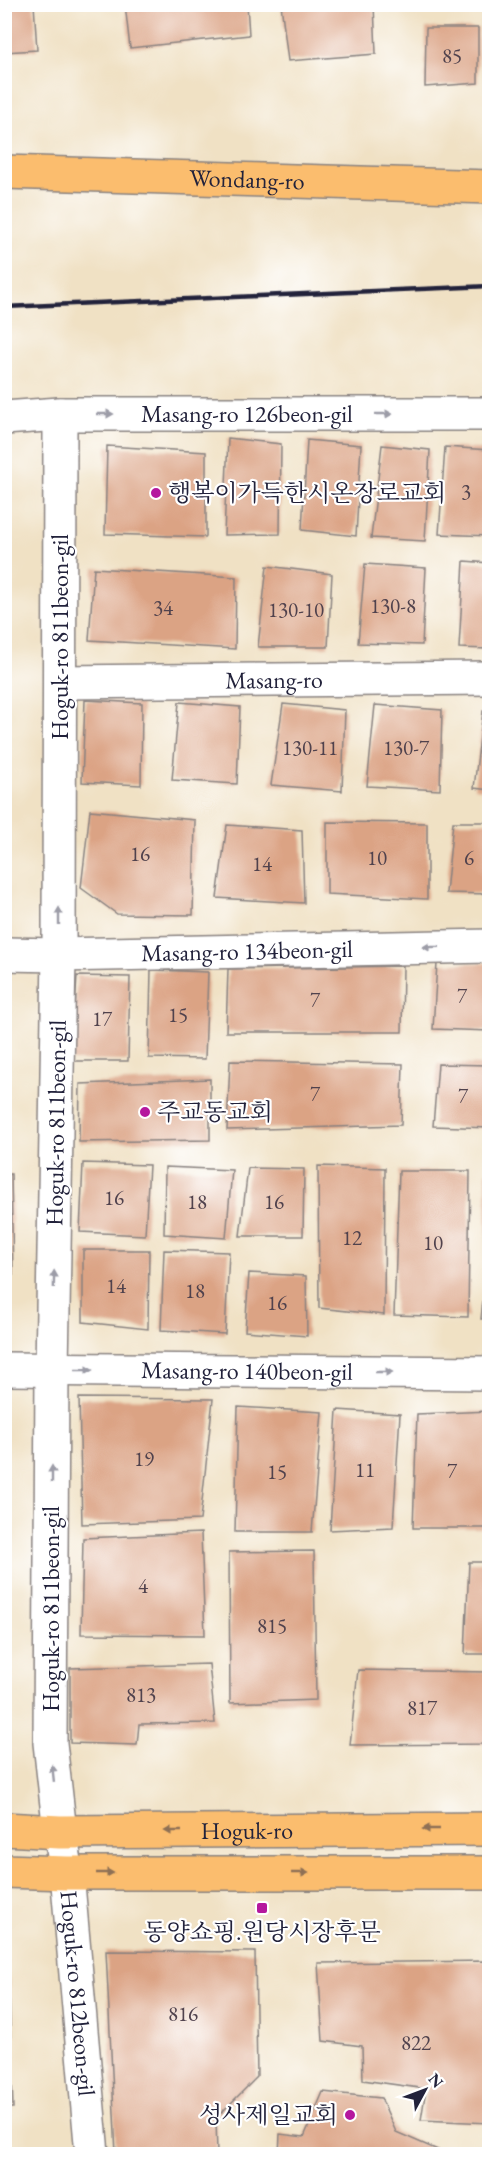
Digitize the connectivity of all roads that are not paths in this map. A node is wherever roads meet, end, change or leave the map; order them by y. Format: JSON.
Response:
{"nodes":[{"id":1,"x":4,"y":172,"type":"edge"},
{"id":2,"x":489,"y":186,"type":"edge"},
{"id":3,"x":60,"y":414,"type":"junction"},
{"id":4,"x":489,"y":414,"type":"edge"},
{"id":5,"x":4,"y":418,"type":"edge"},
{"id":6,"x":489,"y":678,"type":"edge"},
{"id":7,"x":60,"y":682,"type":"junction"},
{"id":8,"x":489,"y":946,"type":"edge"},
{"id":9,"x":4,"y":954,"type":"edge"},
{"id":10,"x":59,"y":955,"type":"junction"},
{"id":11,"x":4,"y":1369,"type":"edge"},
{"id":12,"x":52,"y":1369,"type":"junction"},
{"id":13,"x":489,"y":1373,"type":"edge"},
{"id":14,"x":4,"y":1829,"type":"edge"},
{"id":15,"x":489,"y":1829,"type":"edge"},
{"id":16,"x":60,"y":1832,"type":"junction"},
{"id":17,"x":4,"y":1870,"type":"edge"},
{"id":18,"x":67,"y":1873,"type":"junction"},
{"id":19,"x":489,"y":1874,"type":"edge"},
{"id":20,"x":92,"y":2154,"type":"edge"}],
"edges":[{"from":1,"to":2,"type":"main road","name":"Wondang-ro"},
{"from":3,"to":4,"type":"street","name":"Masang-ro 126beon-gil","one_way":true},
{"from":3,"to":5,"type":"street","name":"Masang-ro 126beon-gil"},
{"from":3,"to":7,"type":"street","name":"Hoguk-ro 811beon-gil"},
{"from":6,"to":7,"type":"street","name":"Masang-ro"},
{"from":10,"to":7,"type":"street","name":"Hoguk-ro 811beon-gil","one_way":true},
{"from":8,"to":10,"type":"street","name":"Masang-ro 134beon-gil","one_way":true},
{"from":9,"to":10,"type":"street","name":"Masang-ro 134beon-gil"},
{"from":12,"to":10,"type":"street","name":"Hoguk-ro 811beon-gil","one_way":true},
{"from":11,"to":12,"type":"street","name":"Masang-ro 140beon-gil"},
{"from":12,"to":13,"type":"street","name":"Masang-ro 140beon-gil","one_way":true},
{"from":16,"to":12,"type":"street","name":"Hoguk-ro 811beon-gil","one_way":true},
{"from":14,"to":16,"type":"main road","name":"Hoguk-ro"},
{"from":15,"to":16,"type":"main road","name":"Hoguk-ro","one_way":true},
{"from":16,"to":18,"type":"street","name":"Hoguk-ro 812beon-gil"},
{"from":17,"to":18,"type":"main road","name":"Hoguk-ro"},
{"from":18,"to":19,"type":"main road","name":"Hoguk-ro","one_way":true},
{"from":18,"to":20,"type":"street","name":"Hoguk-ro 812beon-gil"}]}
